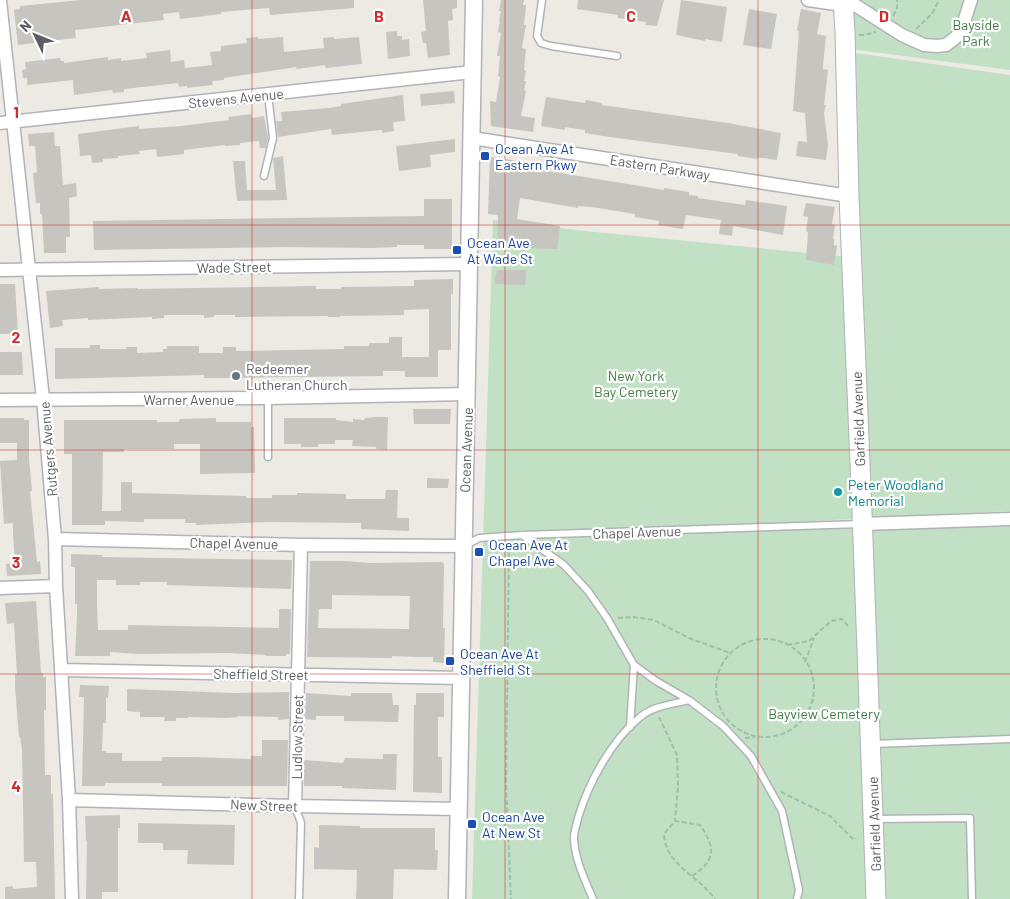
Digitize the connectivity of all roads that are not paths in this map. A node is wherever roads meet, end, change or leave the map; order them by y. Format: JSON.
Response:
{"nodes":[{"id":1,"x":474,"y":0,"type":"edge"},
{"id":2,"x":542,"y":0,"type":"edge"},
{"id":3,"x":808,"y":0,"type":"edge"},
{"id":4,"x":971,"y":0,"type":"edge"},
{"id":5,"x":0,"y":1,"type":"edge"},
{"id":6,"x":844,"y":2,"type":"edge"},
{"id":7,"x":616,"y":56,"type":"dead end"},
{"id":8,"x":472,"y":72,"type":"junction"},
{"id":9,"x":268,"y":94,"type":"junction"},
{"id":10,"x":6,"y":122,"type":"edge"},
{"id":11,"x":472,"y":138,"type":"junction"},
{"id":12,"x":264,"y":176,"type":"dead end"},
{"id":13,"x":848,"y":196,"type":"junction"},
{"id":14,"x":469,"y":264,"type":"junction"},
{"id":15,"x":0,"y":270,"type":"edge"},
{"id":16,"x":30,"y":270,"type":"junction"},
{"id":17,"x":468,"y":394,"type":"junction"},
{"id":18,"x":43,"y":398,"type":"junction"},
{"id":19,"x":268,"y":398,"type":"junction"},
{"id":20,"x":0,"y":400,"type":"edge"},
{"id":21,"x":268,"y":457,"type":"dead end"},
{"id":22,"x":1010,"y":519,"type":"edge"},
{"id":23,"x":863,"y":524,"type":"junction"},
{"id":24,"x":522,"y":536,"type":"junction"},
{"id":25,"x":55,"y":539,"type":"junction"},
{"id":26,"x":301,"y":545,"type":"junction"},
{"id":27,"x":463,"y":546,"type":"junction"},
{"id":28,"x":56,"y":586,"type":"junction"},
{"id":29,"x":0,"y":588,"type":"edge"},
{"id":30,"x":634,"y":665,"type":"junction"},
{"id":31,"x":61,"y":670,"type":"junction"},
{"id":32,"x":298,"y":675,"type":"junction"},
{"id":33,"x":461,"y":678,"type":"junction"},
{"id":34,"x":689,"y":700,"type":"junction"},
{"id":35,"x":630,"y":727,"type":"junction"},
{"id":36,"x":1010,"y":739,"type":"edge"},
{"id":37,"x":871,"y":744,"type":"junction"},
{"id":38,"x":69,"y":800,"type":"junction"},
{"id":39,"x":295,"y":806,"type":"junction"},
{"id":40,"x":458,"y":809,"type":"junction"},
{"id":41,"x":874,"y":819,"type":"junction"},
{"id":42,"x":72,"y":899,"type":"edge"},
{"id":43,"x":299,"y":899,"type":"edge"},
{"id":44,"x":457,"y":899,"type":"edge"},
{"id":45,"x":593,"y":899,"type":"edge"},
{"id":46,"x":797,"y":899,"type":"edge"},
{"id":47,"x":876,"y":899,"type":"edge"},
{"id":48,"x":972,"y":899,"type":"edge"}],
"edges":[{"from":1,"to":8,"type":"street","name":"Ocean Avenue"},
{"from":2,"to":7,"type":"lane"},
{"from":3,"to":6,"type":"street"},
{"from":4,"to":6,"type":"street"},
{"from":5,"to":10,"type":"street","name":"Rutgers Avenue"},
{"from":6,"to":13,"type":"main road","name":"Garfield Avenue"},
{"from":8,"to":9,"type":"street","name":"Stevens Avenue"},
{"from":8,"to":11,"type":"street","name":"Ocean Avenue"},
{"from":9,"to":10,"type":"street","name":"Stevens Avenue"},
{"from":9,"to":12,"type":"lane"},
{"from":10,"to":16,"type":"street","name":"Rutgers Avenue"},
{"from":11,"to":13,"type":"street","name":"Eastern Parkway"},
{"from":11,"to":14,"type":"street","name":"Ocean Avenue"},
{"from":13,"to":23,"type":"main road","name":"Garfield Avenue"},
{"from":14,"to":16,"type":"street","name":"Wade Street"},
{"from":14,"to":17,"type":"street","name":"Ocean Avenue"},
{"from":15,"to":16,"type":"street","name":"Wade Street"},
{"from":16,"to":18,"type":"street","name":"Rutgers Avenue"},
{"from":17,"to":19,"type":"street","name":"Warner Avenue"},
{"from":17,"to":27,"type":"street","name":"Ocean Avenue"},
{"from":18,"to":19,"type":"street","name":"Warner Avenue"},
{"from":18,"to":20,"type":"street","name":"Warner Avenue"},
{"from":18,"to":25,"type":"street","name":"Rutgers Avenue"},
{"from":19,"to":21,"type":"lane"},
{"from":22,"to":23,"type":"street","name":"Chapel Avenue"},
{"from":23,"to":24,"type":"lane","name":"Chapel Avenue"},
{"from":23,"to":37,"type":"main road","name":"Garfield Avenue"},
{"from":24,"to":27,"type":"lane","name":"Chapel Avenue"},
{"from":24,"to":30,"type":"lane"},
{"from":25,"to":26,"type":"street","name":"Chapel Avenue"},
{"from":25,"to":28,"type":"street","name":"Rutgers Avenue"},
{"from":26,"to":27,"type":"street","name":"Chapel Avenue"},
{"from":26,"to":32,"type":"street","name":"Ludlow Street"},
{"from":27,"to":33,"type":"street","name":"Ocean Avenue"},
{"from":28,"to":29,"type":"street"},
{"from":28,"to":31,"type":"street","name":"Rutgers Avenue"},
{"from":30,"to":34,"type":"lane"},
{"from":30,"to":35,"type":"lane"},
{"from":31,"to":32,"type":"street","name":"Sheffield Street"},
{"from":31,"to":38,"type":"street","name":"Rutgers Avenue"},
{"from":32,"to":33,"type":"street","name":"Sheffield Street"},
{"from":32,"to":39,"type":"street","name":"Ludlow Street"},
{"from":33,"to":40,"type":"street","name":"Ocean Avenue"},
{"from":34,"to":35,"type":"lane"},
{"from":34,"to":46,"type":"lane"},
{"from":35,"to":45,"type":"lane"},
{"from":36,"to":37,"type":"lane"},
{"from":37,"to":41,"type":"main road","name":"Garfield Avenue"},
{"from":38,"to":39,"type":"street","name":"New Street"},
{"from":38,"to":42,"type":"street","name":"Rutgers Avenue"},
{"from":39,"to":40,"type":"street","name":"New Street"},
{"from":39,"to":43,"type":"lane","name":"Ludlow Street"},
{"from":40,"to":44,"type":"street","name":"Ocean Avenue"},
{"from":41,"to":47,"type":"main road","name":"Garfield Avenue"},
{"from":41,"to":48,"type":"lane"}]}
